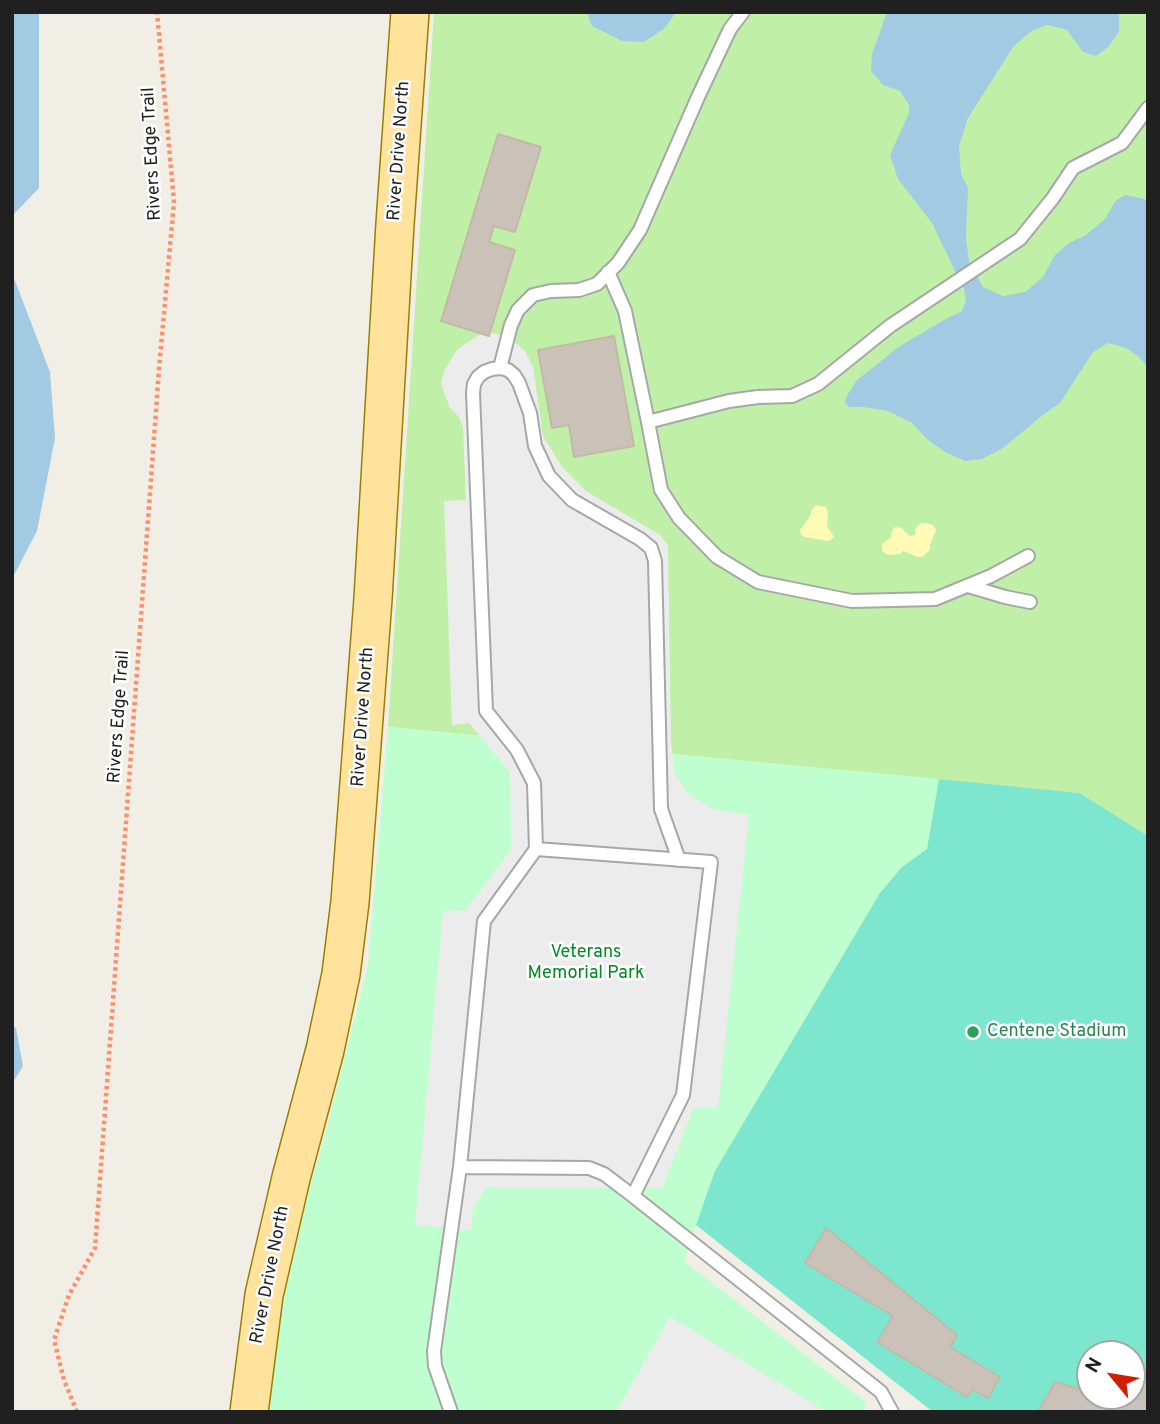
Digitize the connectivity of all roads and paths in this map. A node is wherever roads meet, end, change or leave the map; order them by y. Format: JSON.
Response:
{"nodes":[{"id":1,"x":157,"y":12,"type":"edge"},
{"id":2,"x":410,"y":12,"type":"edge"},
{"id":3,"x":743,"y":12,"type":"edge"},
{"id":4,"x":1148,"y":108,"type":"edge"},
{"id":5,"x":608,"y":272,"type":"junction"},
{"id":6,"x":500,"y":368,"type":"junction"},
{"id":7,"x":648,"y":422,"type":"junction"},
{"id":8,"x":1028,"y":556,"type":"dead end"},
{"id":9,"x":968,"y":586,"type":"junction"},
{"id":10,"x":1030,"y":602,"type":"dead end"},
{"id":11,"x":536,"y":849,"type":"junction"},
{"id":12,"x":679,"y":860,"type":"junction"},
{"id":13,"x":460,"y":1167,"type":"junction"},
{"id":14,"x":633,"y":1196,"type":"junction"},
{"id":15,"x":77,"y":1412,"type":"edge"},
{"id":16,"x":249,"y":1412,"type":"edge"},
{"id":17,"x":451,"y":1412,"type":"edge"},
{"id":18,"x":892,"y":1412,"type":"edge"}],
"edges":[{"from":1,"to":15,"type":"path","name":"Rivers Edge Trail"},
{"from":2,"to":16,"type":"main road","name":"River Drive North"},
{"from":3,"to":5,"type":"lane"},
{"from":4,"to":7,"type":"lane"},
{"from":5,"to":6,"type":"lane"},
{"from":5,"to":7,"type":"lane"},
{"from":6,"to":11,"type":"lane"},
{"from":6,"to":12,"type":"lane"},
{"from":7,"to":9,"type":"lane"},
{"from":8,"to":9,"type":"lane"},
{"from":9,"to":10,"type":"lane"},
{"from":11,"to":12,"type":"lane"},
{"from":11,"to":13,"type":"lane"},
{"from":12,"to":14,"type":"lane"},
{"from":13,"to":14,"type":"lane"},
{"from":13,"to":17,"type":"lane"},
{"from":14,"to":18,"type":"lane"}]}
